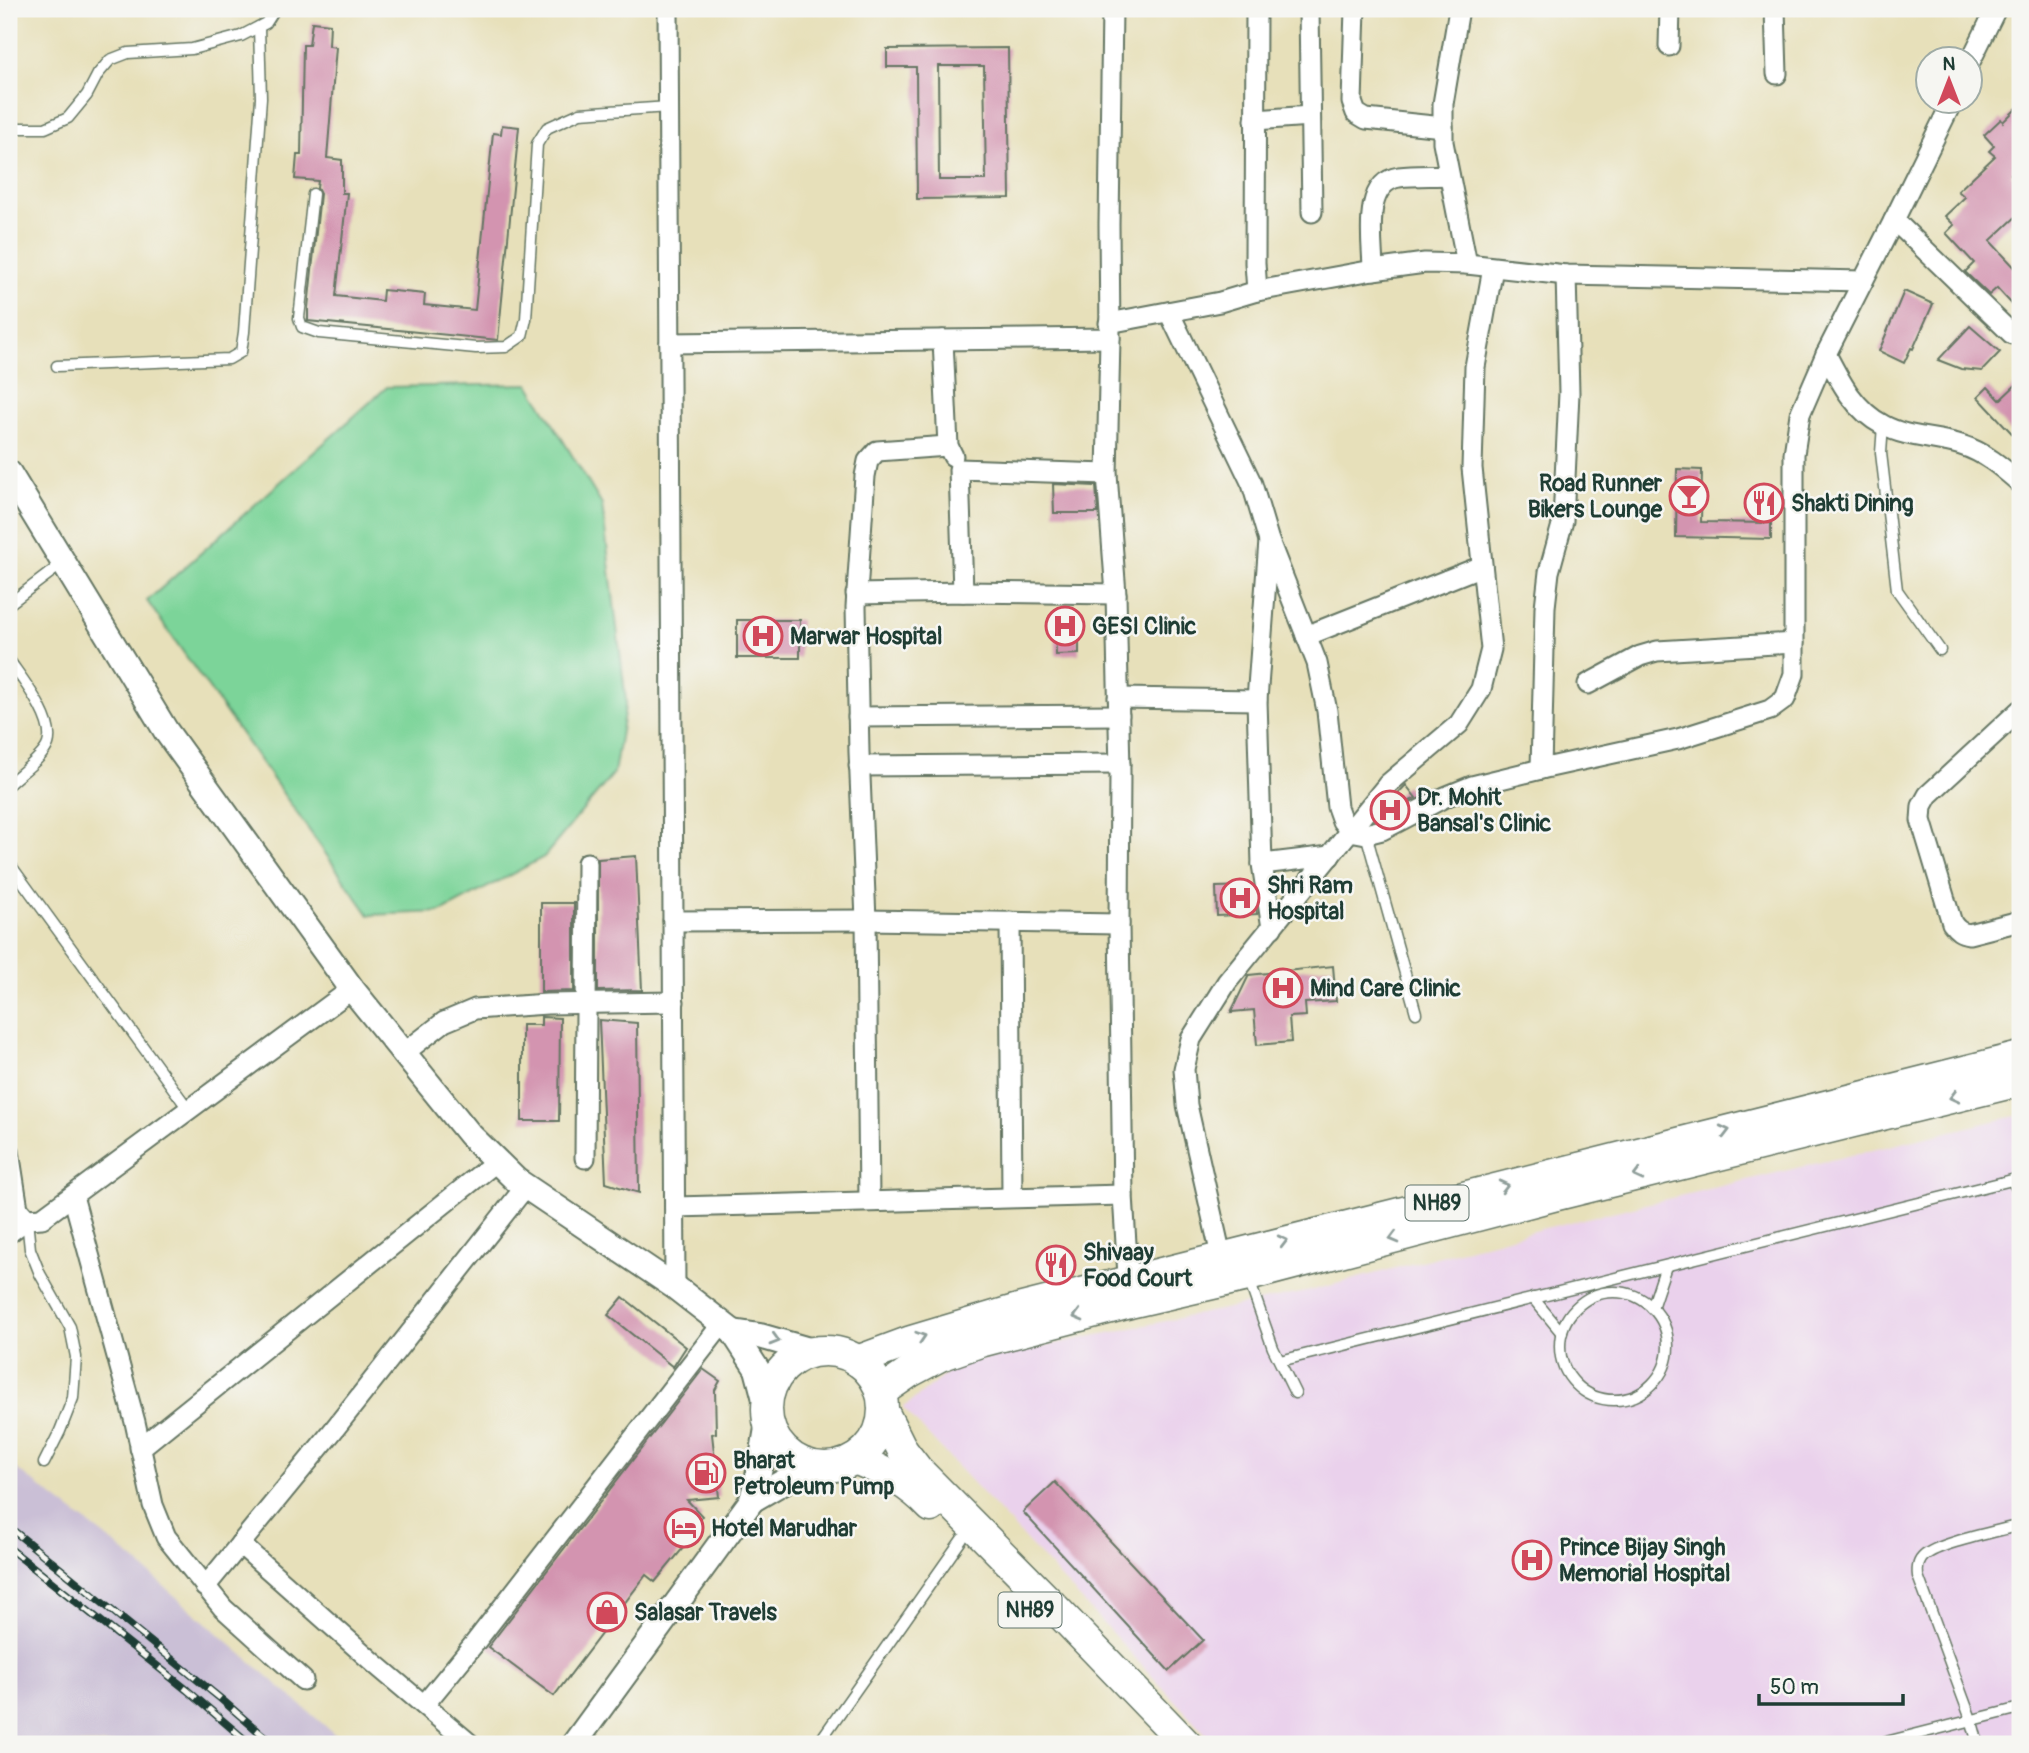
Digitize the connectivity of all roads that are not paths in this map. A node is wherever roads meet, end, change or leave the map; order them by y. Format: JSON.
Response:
{"nodes":[{"id":1,"x":275,"y":9,"type":"edge"},
{"id":2,"x":668,"y":9,"type":"edge"},
{"id":3,"x":1112,"y":9,"type":"edge"},
{"id":4,"x":1256,"y":9,"type":"edge"},
{"id":5,"x":1309,"y":9,"type":"edge"},
{"id":6,"x":1355,"y":9,"type":"edge"},
{"id":7,"x":1459,"y":9,"type":"edge"},
{"id":8,"x":1671,"y":9,"type":"edge"},
{"id":9,"x":1774,"y":9,"type":"edge"},
{"id":10,"x":1996,"y":9,"type":"edge"},
{"id":11,"x":259,"y":27,"type":"junction"},
{"id":12,"x":1669,"y":46,"type":"dead end"},
{"id":13,"x":1978,"y":46,"type":"edge"},
{"id":14,"x":1777,"y":74,"type":"dead end"},
{"id":15,"x":669,"y":107,"type":"junction"},
{"id":16,"x":1310,"y":116,"type":"junction"},
{"id":17,"x":1945,"y":116,"type":"edge"},
{"id":18,"x":1255,"y":120,"type":"junction"},
{"id":19,"x":1443,"y":127,"type":"junction"},
{"id":20,"x":9,"y":128,"type":"edge"},
{"id":21,"x":1449,"y":175,"type":"junction"},
{"id":22,"x":313,"y":194,"type":"dead end"},
{"id":23,"x":1311,"y":212,"type":"dead end"},
{"id":24,"x":1894,"y":220,"type":"junction"},
{"id":25,"x":1467,"y":264,"type":"junction"},
{"id":26,"x":1493,"y":268,"type":"junction"},
{"id":27,"x":1373,"y":270,"type":"junction"},
{"id":28,"x":1566,"y":275,"type":"junction"},
{"id":29,"x":1863,"y":281,"type":"junction"},
{"id":30,"x":1257,"y":291,"type":"junction"},
{"id":31,"x":1169,"y":312,"type":"junction"},
{"id":32,"x":1110,"y":330,"type":"junction"},
{"id":33,"x":2012,"y":334,"type":"dead end"},
{"id":34,"x":943,"y":340,"type":"junction"},
{"id":35,"x":670,"y":343,"type":"junction"},
{"id":36,"x":1826,"y":354,"type":"junction"},
{"id":37,"x":57,"y":366,"type":"dead end"},
{"id":38,"x":1883,"y":425,"type":"junction"},
{"id":39,"x":948,"y":446,"type":"junction"},
{"id":40,"x":959,"y":469,"type":"junction"},
{"id":41,"x":9,"y":473,"type":"edge"},
{"id":42,"x":1107,"y":474,"type":"junction"},
{"id":43,"x":2020,"y":483,"type":"edge"},
{"id":44,"x":1269,"y":541,"type":"junction"},
{"id":45,"x":63,"y":562,"type":"junction"},
{"id":46,"x":1482,"y":566,"type":"junction"},
{"id":47,"x":963,"y":592,"type":"junction"},
{"id":48,"x":856,"y":594,"type":"junction"},
{"id":49,"x":1116,"y":594,"type":"junction"},
{"id":50,"x":9,"y":604,"type":"edge"},
{"id":51,"x":1306,"y":636,"type":"junction"},
{"id":52,"x":1794,"y":643,"type":"junction"},
{"id":53,"x":1940,"y":650,"type":"dead end"},
{"id":54,"x":9,"y":660,"type":"edge"},
{"id":55,"x":1588,"y":684,"type":"dead end"},
{"id":56,"x":1257,"y":700,"type":"junction"},
{"id":57,"x":1118,"y":706,"type":"junction"},
{"id":58,"x":2020,"y":710,"type":"edge"},
{"id":59,"x":858,"y":718,"type":"junction"},
{"id":60,"x":1120,"y":764,"type":"junction"},
{"id":61,"x":859,"y":766,"type":"junction"},
{"id":62,"x":1541,"y":769,"type":"junction"},
{"id":63,"x":9,"y":784,"type":"edge"},
{"id":64,"x":1358,"y":832,"type":"junction"},
{"id":65,"x":1330,"y":856,"type":"junction"},
{"id":66,"x":9,"y":863,"type":"edge"},
{"id":67,"x":587,"y":863,"type":"dead end"},
{"id":68,"x":1262,"y":864,"type":"junction"},
{"id":69,"x":866,"y":920,"type":"junction"},
{"id":70,"x":673,"y":921,"type":"junction"},
{"id":71,"x":2020,"y":921,"type":"edge"},
{"id":72,"x":1010,"y":922,"type":"junction"},
{"id":73,"x":1119,"y":924,"type":"junction"},
{"id":74,"x":1272,"y":928,"type":"junction"},
{"id":75,"x":352,"y":989,"type":"junction"},
{"id":76,"x":674,"y":1002,"type":"junction"},
{"id":77,"x":586,"y":1003,"type":"junction"},
{"id":78,"x":1416,"y":1013,"type":"dead end"},
{"id":79,"x":404,"y":1053,"type":"junction"},
{"id":80,"x":2020,"y":1057,"type":"edge"},
{"id":81,"x":2020,"y":1081,"type":"edge"},
{"id":82,"x":189,"y":1110,"type":"junction"},
{"id":83,"x":1795,"y":1124,"type":"junction"},
{"id":84,"x":9,"y":1150,"type":"edge"},
{"id":85,"x":585,"y":1158,"type":"dead end"},
{"id":86,"x":497,"y":1161,"type":"junction"},
{"id":87,"x":2016,"y":1179,"type":"edge"},
{"id":88,"x":526,"y":1186,"type":"junction"},
{"id":89,"x":2020,"y":1194,"type":"edge"},
{"id":90,"x":1123,"y":1195,"type":"junction"},
{"id":91,"x":73,"y":1196,"type":"junction"},
{"id":92,"x":1012,"y":1197,"type":"junction"},
{"id":93,"x":869,"y":1200,"type":"junction"},
{"id":94,"x":675,"y":1206,"type":"junction"},
{"id":95,"x":27,"y":1219,"type":"junction"},
{"id":96,"x":9,"y":1233,"type":"edge"},
{"id":97,"x":1234,"y":1266,"type":"junction"},
{"id":98,"x":1666,"y":1266,"type":"junction"},
{"id":99,"x":675,"y":1287,"type":"junction"},
{"id":100,"x":1129,"y":1292,"type":"junction"},
{"id":101,"x":1533,"y":1298,"type":"junction"},
{"id":102,"x":1652,"y":1308,"type":"junction"},
{"id":103,"x":728,"y":1328,"type":"junction"},
{"id":104,"x":1562,"y":1333,"type":"junction"},
{"id":105,"x":816,"y":1352,"type":"junction"},
{"id":106,"x":857,"y":1360,"type":"junction"},
{"id":107,"x":1280,"y":1361,"type":"junction"},
{"id":108,"x":1295,"y":1393,"type":"dead end"},
{"id":109,"x":882,"y":1403,"type":"junction"},
{"id":110,"x":768,"y":1414,"type":"junction"},
{"id":111,"x":140,"y":1448,"type":"junction"},
{"id":112,"x":44,"y":1463,"type":"dead end"},
{"id":113,"x":845,"y":1463,"type":"junction"},
{"id":114,"x":752,"y":1500,"type":"junction"},
{"id":115,"x":2020,"y":1525,"type":"edge"},
{"id":116,"x":962,"y":1539,"type":"junction"},
{"id":117,"x":240,"y":1544,"type":"junction"},
{"id":118,"x":205,"y":1587,"type":"junction"},
{"id":119,"x":303,"y":1680,"type":"dead end"},
{"id":120,"x":424,"y":1705,"type":"junction"},
{"id":121,"x":2020,"y":1708,"type":"edge"},
{"id":122,"x":1972,"y":1722,"type":"junction"},
{"id":123,"x":470,"y":1744,"type":"edge"},
{"id":124,"x":575,"y":1744,"type":"edge"},
{"id":125,"x":818,"y":1744,"type":"edge"},
{"id":126,"x":1159,"y":1744,"type":"edge"},
{"id":127,"x":1186,"y":1744,"type":"edge"},
{"id":128,"x":1878,"y":1744,"type":"edge"},
{"id":129,"x":1978,"y":1744,"type":"edge"}],
"edges":[{"from":1,"to":11,"type":"lane"},
{"from":2,"to":15,"type":"street"},
{"from":3,"to":32,"type":"street"},
{"from":4,"to":18,"type":"street"},
{"from":5,"to":16,"type":"street"},
{"from":6,"to":19,"type":"street"},
{"from":7,"to":19,"type":"street"},
{"from":8,"to":12,"type":"street"},
{"from":9,"to":14,"type":"street"},
{"from":10,"to":13,"type":"street"},
{"from":11,"to":20,"type":"lane"},
{"from":11,"to":37,"type":"lane"},
{"from":15,"to":22,"type":"lane"},
{"from":15,"to":35,"type":"street"},
{"from":16,"to":18,"type":"street"},
{"from":16,"to":23,"type":"street"},
{"from":17,"to":24,"type":"street"},
{"from":18,"to":30,"type":"street"},
{"from":19,"to":21,"type":"street"},
{"from":21,"to":25,"type":"street"},
{"from":21,"to":27,"type":"street"},
{"from":24,"to":29,"type":"street"},
{"from":24,"to":33,"type":"street"},
{"from":25,"to":26,"type":"street"},
{"from":25,"to":27,"type":"street"},
{"from":26,"to":28,"type":"street"},
{"from":26,"to":46,"type":"street"},
{"from":27,"to":30,"type":"street"},
{"from":28,"to":29,"type":"street"},
{"from":28,"to":62,"type":"street"},
{"from":29,"to":36,"type":"street"},
{"from":30,"to":31,"type":"street"},
{"from":31,"to":32,"type":"street"},
{"from":31,"to":44,"type":"street"},
{"from":32,"to":34,"type":"street"},
{"from":32,"to":42,"type":"street"},
{"from":34,"to":35,"type":"street"},
{"from":34,"to":39,"type":"street"},
{"from":35,"to":70,"type":"street"},
{"from":36,"to":38,"type":"street"},
{"from":36,"to":52,"type":"street"},
{"from":38,"to":43,"type":"street"},
{"from":38,"to":53,"type":"lane"},
{"from":39,"to":40,"type":"street"},
{"from":39,"to":48,"type":"street"},
{"from":40,"to":42,"type":"street"},
{"from":40,"to":47,"type":"street"},
{"from":41,"to":45,"type":"street"},
{"from":42,"to":49,"type":"street"},
{"from":44,"to":51,"type":"street"},
{"from":44,"to":56,"type":"street"},
{"from":45,"to":50,"type":"lane"},
{"from":45,"to":75,"type":"street"},
{"from":46,"to":51,"type":"street"},
{"from":46,"to":64,"type":"street"},
{"from":47,"to":48,"type":"street"},
{"from":47,"to":49,"type":"street"},
{"from":48,"to":59,"type":"street"},
{"from":49,"to":57,"type":"street"},
{"from":51,"to":64,"type":"street"},
{"from":52,"to":55,"type":"street"},
{"from":52,"to":62,"type":"street"},
{"from":54,"to":63,"type":"lane"},
{"from":56,"to":57,"type":"street"},
{"from":56,"to":68,"type":"street"},
{"from":57,"to":59,"type":"street"},
{"from":57,"to":60,"type":"street"},
{"from":58,"to":71,"type":"street"},
{"from":59,"to":61,"type":"street"},
{"from":60,"to":61,"type":"street"},
{"from":60,"to":73,"type":"street"},
{"from":61,"to":69,"type":"street"},
{"from":62,"to":64,"type":"street"},
{"from":64,"to":65,"type":"street"},
{"from":64,"to":78,"type":"lane"},
{"from":65,"to":68,"type":"street"},
{"from":65,"to":74,"type":"street"},
{"from":66,"to":82,"type":"lane"},
{"from":67,"to":77,"type":"street"},
{"from":68,"to":74,"type":"street"},
{"from":69,"to":70,"type":"street"},
{"from":69,"to":72,"type":"street"},
{"from":69,"to":93,"type":"street"},
{"from":70,"to":76,"type":"street"},
{"from":72,"to":73,"type":"street"},
{"from":72,"to":92,"type":"street"},
{"from":73,"to":90,"type":"street"},
{"from":74,"to":97,"type":"street"},
{"from":75,"to":79,"type":"street"},
{"from":75,"to":82,"type":"street"},
{"from":76,"to":77,"type":"street"},
{"from":76,"to":94,"type":"street"},
{"from":77,"to":79,"type":"street"},
{"from":77,"to":85,"type":"street"},
{"from":79,"to":86,"type":"street"},
{"from":80,"to":83,"type":"main road","number":"NH89"},
{"from":81,"to":83,"type":"main road","number":"NH89","one_way":true},
{"from":82,"to":91,"type":"street"},
{"from":83,"to":97,"type":"main road","number":"NH89"},
{"from":84,"to":95,"type":"street"},
{"from":86,"to":88,"type":"street"},
{"from":86,"to":111,"type":"street"},
{"from":87,"to":89,"type":"lane"},
{"from":87,"to":98,"type":"lane"},
{"from":88,"to":99,"type":"street"},
{"from":88,"to":117,"type":"street"},
{"from":90,"to":92,"type":"street"},
{"from":90,"to":100,"type":"street"},
{"from":91,"to":95,"type":"street"},
{"from":91,"to":111,"type":"street"},
{"from":92,"to":93,"type":"street"},
{"from":93,"to":94,"type":"street"},
{"from":94,"to":99,"type":"street"},
{"from":95,"to":96,"type":"street"},
{"from":95,"to":112,"type":"lane"},
{"from":97,"to":100,"type":"main road","number":"NH89"},
{"from":97,"to":107,"type":"lane"},
{"from":98,"to":101,"type":"lane"},
{"from":98,"to":102,"type":"lane"},
{"from":99,"to":103,"type":"street"},
{"from":106,"to":100,"type":"main road","number":"NH89","one_way":true},
{"from":100,"to":109,"type":"main road","number":"NH89","one_way":true},
{"from":101,"to":104,"type":"lane"},
{"from":101,"to":107,"type":"lane"},
{"from":102,"to":104,"type":"lane"},
{"from":102,"to":104,"type":"lane"},
{"from":103,"to":105,"type":"street","one_way":true},
{"from":103,"to":110,"type":"street"},
{"from":103,"to":120,"type":"street"},
{"from":105,"to":106,"type":"main road"},
{"from":105,"to":110,"type":"main road"},
{"from":106,"to":109,"type":"main road","number":"NH89"},
{"from":107,"to":108,"type":"lane"},
{"from":109,"to":113,"type":"main road"},
{"from":109,"to":127,"type":"main road","number":"NH89"},
{"from":110,"to":113,"type":"main road","number":"NH89"},
{"from":110,"to":114,"type":"street"},
{"from":111,"to":118,"type":"street"},
{"from":113,"to":114,"type":"street"},
{"from":113,"to":116,"type":"main road","number":"NH89"},
{"from":114,"to":124,"type":"street"},
{"from":115,"to":122,"type":"lane"},
{"from":116,"to":125,"type":"lane"},
{"from":116,"to":126,"type":"main road","number":"NH89"},
{"from":117,"to":118,"type":"street"},
{"from":117,"to":120,"type":"street"},
{"from":118,"to":119,"type":"street"},
{"from":120,"to":123,"type":"street"},
{"from":121,"to":122,"type":"lane"},
{"from":122,"to":128,"type":"lane"},
{"from":122,"to":129,"type":"lane"}]}
